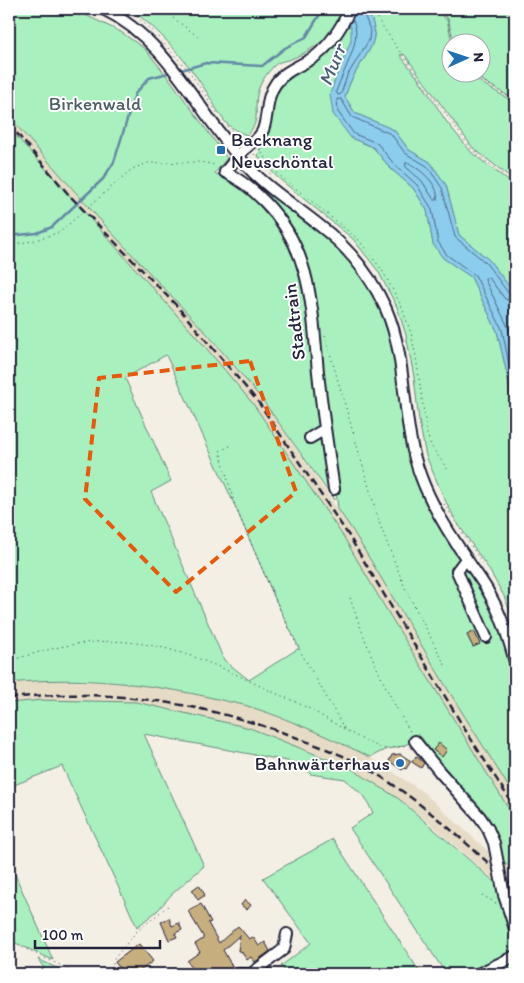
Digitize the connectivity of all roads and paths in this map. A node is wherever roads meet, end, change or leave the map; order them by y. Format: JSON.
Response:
{"nodes":[{"id":1,"x":103,"y":9,"type":"edge"},
{"id":2,"x":161,"y":9,"type":"edge"},
{"id":3,"x":350,"y":9,"type":"edge"},
{"id":4,"x":373,"y":9,"type":"edge"},
{"id":5,"x":436,"y":9,"type":"edge"},
{"id":6,"x":451,"y":32,"type":"edge"},
{"id":7,"x":200,"y":38,"type":"dead end"},
{"id":8,"x":167,"y":53,"type":"junction"},
{"id":9,"x":484,"y":82,"type":"edge"},
{"id":10,"x":515,"y":101,"type":"edge"},
{"id":11,"x":220,"y":117,"type":"dead end"},
{"id":12,"x":225,"y":124,"type":"dead end"},
{"id":13,"x":248,"y":147,"type":"junction"},
{"id":14,"x":238,"y":157,"type":"junction"},
{"id":15,"x":225,"y":172,"type":"junction"},
{"id":16,"x":276,"y":180,"type":"dead end"},
{"id":17,"x":515,"y":184,"type":"edge"},
{"id":18,"x":9,"y":245,"type":"edge"},
{"id":19,"x":322,"y":330,"type":"dead end"},
{"id":20,"x":328,"y":422,"type":"junction"},
{"id":21,"x":310,"y":438,"type":"dead end"},
{"id":22,"x":230,"y":446,"type":"dead end"},
{"id":23,"x":334,"y":489,"type":"dead end"},
{"id":24,"x":442,"y":500,"type":"dead end"},
{"id":25,"x":466,"y":559,"type":"junction"},
{"id":26,"x":484,"y":566,"type":"dead end"},
{"id":27,"x":350,"y":598,"type":"dead end"},
{"id":28,"x":486,"y":637,"type":"dead end"},
{"id":29,"x":9,"y":661,"type":"edge"},
{"id":30,"x":515,"y":662,"type":"edge"},
{"id":31,"x":446,"y":665,"type":"dead end"},
{"id":32,"x":345,"y":729,"type":"junction"},
{"id":33,"x":415,"y":741,"type":"junction"},
{"id":34,"x":482,"y":895,"type":"dead end"},
{"id":35,"x":505,"y":900,"type":"junction"},
{"id":36,"x":168,"y":906,"type":"dead end"},
{"id":37,"x":515,"y":929,"type":"edge"},
{"id":38,"x":287,"y":934,"type":"dead end"},
{"id":39,"x":9,"y":941,"type":"edge"},
{"id":40,"x":515,"y":956,"type":"edge"},
{"id":41,"x":73,"y":974,"type":"edge"},
{"id":42,"x":111,"y":974,"type":"edge"},
{"id":43,"x":239,"y":974,"type":"edge"},
{"id":44,"x":478,"y":974,"type":"edge"}],
"edges":[{"from":1,"to":8,"type":"street"},
{"from":2,"to":7,"type":"path"},
{"from":3,"to":13,"type":"street"},
{"from":4,"to":17,"type":"path"},
{"from":5,"to":6,"type":"path"},
{"from":8,"to":11,"type":"path"},
{"from":8,"to":14,"type":"street"},
{"from":9,"to":10,"type":"path"},
{"from":12,"to":13,"type":"path"},
{"from":13,"to":14,"type":"street"},
{"from":13,"to":16,"type":"path"},
{"from":14,"to":15,"type":"street"},
{"from":14,"to":25,"type":"street"},
{"from":15,"to":18,"type":"path"},
{"from":15,"to":20,"type":"street","name":"Stadtrain"},
{"from":19,"to":31,"type":"path"},
{"from":20,"to":21,"type":"street"},
{"from":20,"to":23,"type":"street","name":"Stadtrain"},
{"from":22,"to":32,"type":"path"},
{"from":24,"to":26,"type":"path"},
{"from":25,"to":28,"type":"street"},
{"from":25,"to":30,"type":"street"},
{"from":27,"to":33,"type":"path"},
{"from":29,"to":32,"type":"path"},
{"from":32,"to":33,"type":"path"},
{"from":33,"to":35,"type":"street","bridge":true},
{"from":34,"to":35,"type":"path"},
{"from":35,"to":37,"type":"street"},
{"from":36,"to":42,"type":"path"},
{"from":38,"to":43,"type":"street"},
{"from":39,"to":41,"type":"path"},
{"from":40,"to":44,"type":"street"}]}
